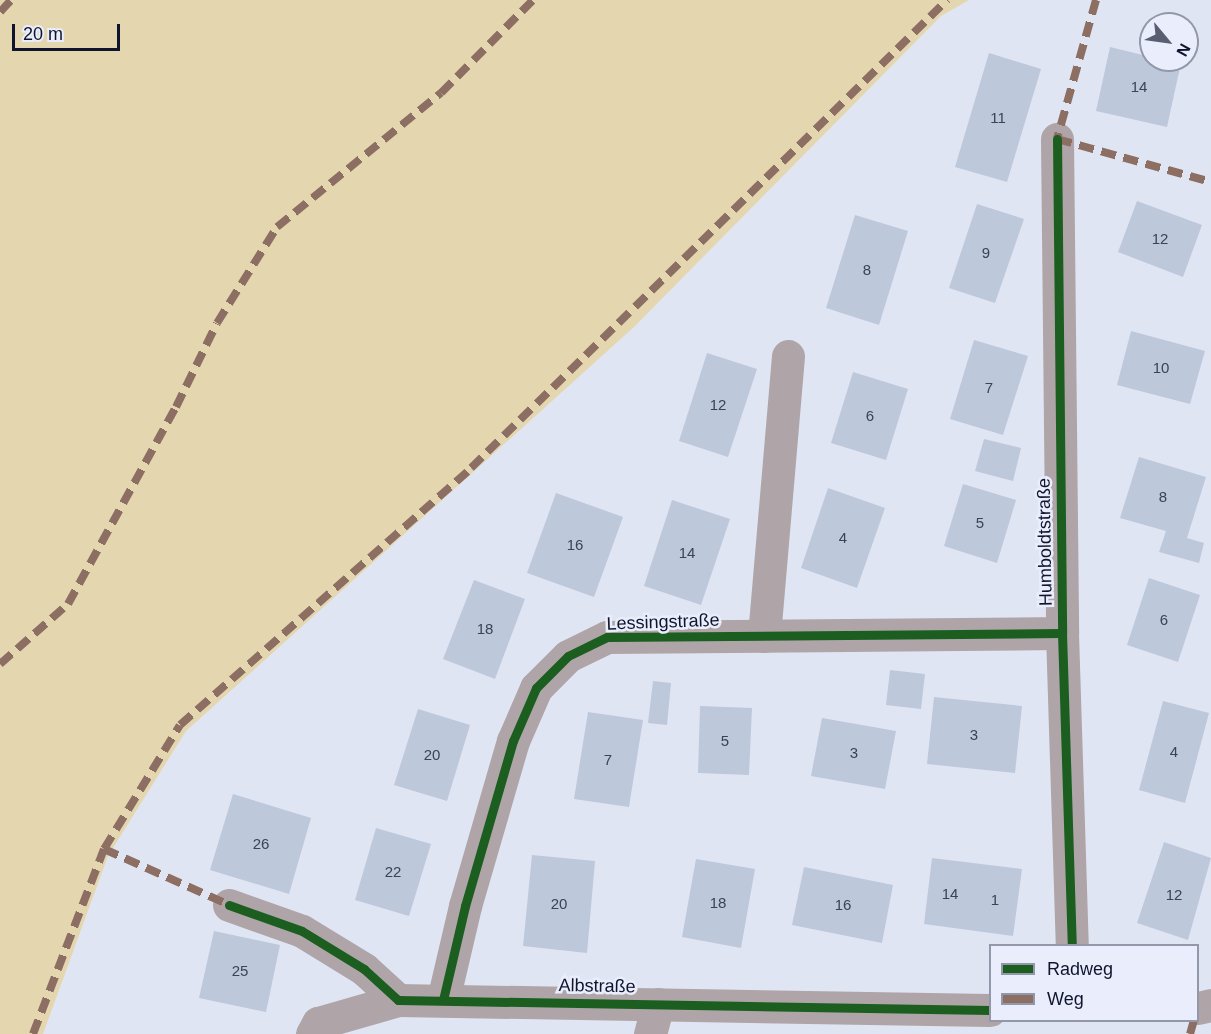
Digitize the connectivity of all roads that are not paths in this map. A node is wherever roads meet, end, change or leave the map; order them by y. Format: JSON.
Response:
{"nodes":[{"id":1,"x":1057,"y":139,"type":"dead end"},
{"id":2,"x":788,"y":356,"type":"dead end"},
{"id":3,"x":1062,"y":633,"type":"junction"},
{"id":4,"x":764,"y":636,"type":"junction"},
{"id":5,"x":230,"y":905,"type":"dead end"},
{"id":6,"x":1072,"y":944,"type":"edge"},
{"id":7,"x":399,"y":1000,"type":"junction"},
{"id":8,"x":443,"y":1000,"type":"junction"},
{"id":9,"x":989,"y":1010,"type":"edge"},
{"id":10,"x":654,"y":1019,"type":"edge"},
{"id":11,"x":312,"y":1034,"type":"edge"}],
"edges":[{"from":1,"to":3,"type":"street","name":"Humboldtstraße"},
{"from":2,"to":4,"type":"street"},
{"from":3,"to":4,"type":"street","name":"Lessingstraße"},
{"from":3,"to":6,"type":"street","name":"Humboldtstraße"},
{"from":4,"to":8,"type":"street","name":"Lessingstraße"},
{"from":5,"to":7,"type":"street"},
{"from":7,"to":8,"type":"street","name":"Albstraße"},
{"from":7,"to":11,"type":"street","name":"Albstraße"},
{"from":8,"to":10,"type":"street","name":"Albstraße"},
{"from":9,"to":10,"type":"street","name":"Albstraße"}]}
